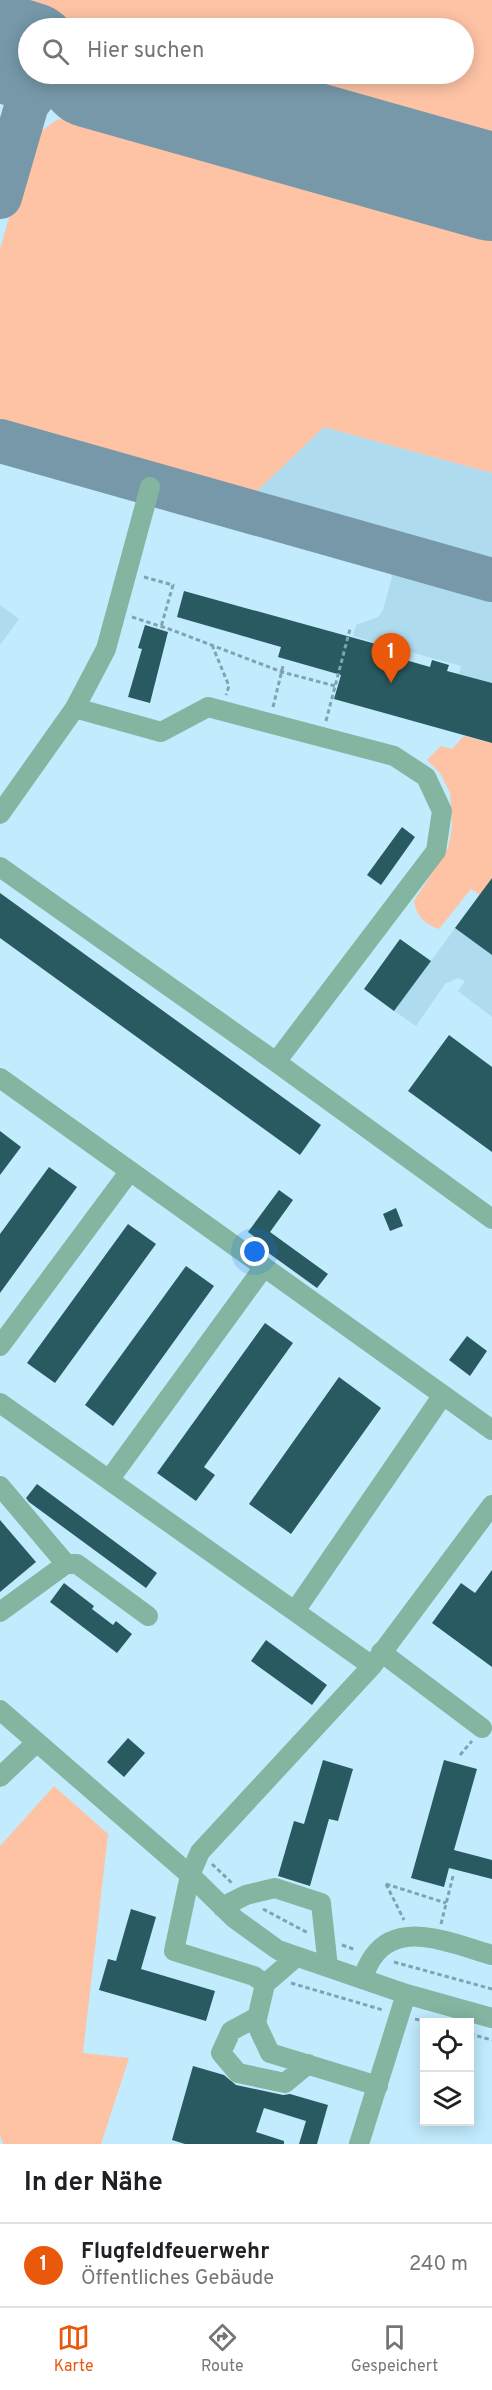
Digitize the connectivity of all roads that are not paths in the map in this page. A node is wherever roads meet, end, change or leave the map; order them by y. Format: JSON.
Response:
{"nodes":[{"id":1,"x":150,"y":488,"type":"dead end"},
{"id":2,"x":75,"y":708,"type":"junction"},
{"id":3,"x":0,"y":814,"type":"edge"},
{"id":4,"x":0,"y":867,"type":"edge"},
{"id":5,"x":276,"y":1062,"type":"junction"},
{"id":6,"x":0,"y":1078,"type":"edge"},
{"id":7,"x":130,"y":1171,"type":"junction"},
{"id":8,"x":492,"y":1219,"type":"edge"},
{"id":9,"x":264,"y":1267,"type":"junction"},
{"id":10,"x":0,"y":1346,"type":"edge"},
{"id":11,"x":443,"y":1395,"type":"junction"},
{"id":12,"x":0,"y":1403,"type":"edge"},
{"id":13,"x":492,"y":1430,"type":"edge"},
{"id":14,"x":109,"y":1480,"type":"junction"},
{"id":15,"x":0,"y":1486,"type":"edge"},
{"id":16,"x":492,"y":1505,"type":"edge"},
{"id":17,"x":66,"y":1564,"type":"junction"},
{"id":18,"x":295,"y":1611,"type":"junction"},
{"id":19,"x":0,"y":1612,"type":"edge"},
{"id":20,"x":148,"y":1616,"type":"dead end"},
{"id":21,"x":376,"y":1659,"type":"junction"},
{"id":22,"x":0,"y":1710,"type":"edge"},
{"id":23,"x":9,"y":1726,"type":"edge"},
{"id":24,"x":482,"y":1728,"type":"dead end"},
{"id":25,"x":37,"y":1742,"type":"junction"},
{"id":26,"x":0,"y":1777,"type":"edge"},
{"id":27,"x":190,"y":1875,"type":"junction"},
{"id":28,"x":222,"y":1907,"type":"junction"},
{"id":29,"x":492,"y":1955,"type":"edge"},
{"id":30,"x":295,"y":1958,"type":"junction"},
{"id":31,"x":328,"y":1967,"type":"junction"},
{"id":32,"x":362,"y":1979,"type":"junction"},
{"id":33,"x":269,"y":1981,"type":"junction"},
{"id":34,"x":406,"y":1994,"type":"junction"},
{"id":35,"x":257,"y":2017,"type":"junction"},
{"id":36,"x":492,"y":2018,"type":"edge"},
{"id":37,"x":308,"y":2064,"type":"junction"},
{"id":38,"x":378,"y":2086,"type":"junction"},
{"id":39,"x":359,"y":2144,"type":"edge"}],
"edges":[{"from":1,"to":2,"type":"lane"},
{"from":2,"to":3,"type":"lane"},
{"from":2,"to":5,"type":"lane"},
{"from":4,"to":5,"type":"lane"},
{"from":5,"to":8,"type":"lane"},
{"from":6,"to":7,"type":"lane"},
{"from":7,"to":9,"type":"lane"},
{"from":7,"to":10,"type":"lane"},
{"from":9,"to":11,"type":"lane"},
{"from":9,"to":14,"type":"lane"},
{"from":11,"to":13,"type":"lane"},
{"from":11,"to":18,"type":"lane"},
{"from":12,"to":14,"type":"lane"},
{"from":14,"to":18,"type":"lane"},
{"from":15,"to":17,"type":"lane"},
{"from":16,"to":21,"type":"lane"},
{"from":17,"to":19,"type":"lane"},
{"from":17,"to":20,"type":"lane"},
{"from":18,"to":21,"type":"lane"},
{"from":21,"to":24,"type":"lane"},
{"from":21,"to":27,"type":"lane"},
{"from":22,"to":23,"type":"lane"},
{"from":23,"to":25,"type":"lane"},
{"from":25,"to":26,"type":"lane"},
{"from":25,"to":27,"type":"lane"},
{"from":27,"to":28,"type":"lane"},
{"from":27,"to":33,"type":"lane"},
{"from":28,"to":30,"type":"lane"},
{"from":28,"to":31,"type":"lane"},
{"from":29,"to":32,"type":"lane"},
{"from":30,"to":31,"type":"lane"},
{"from":30,"to":33,"type":"lane"},
{"from":31,"to":32,"type":"lane"},
{"from":32,"to":34,"type":"lane"},
{"from":33,"to":35,"type":"lane"},
{"from":34,"to":36,"type":"lane"},
{"from":34,"to":38,"type":"lane"},
{"from":35,"to":37,"type":"lane"},
{"from":35,"to":37,"type":"lane"},
{"from":37,"to":38,"type":"lane"},
{"from":38,"to":39,"type":"lane"}]}
